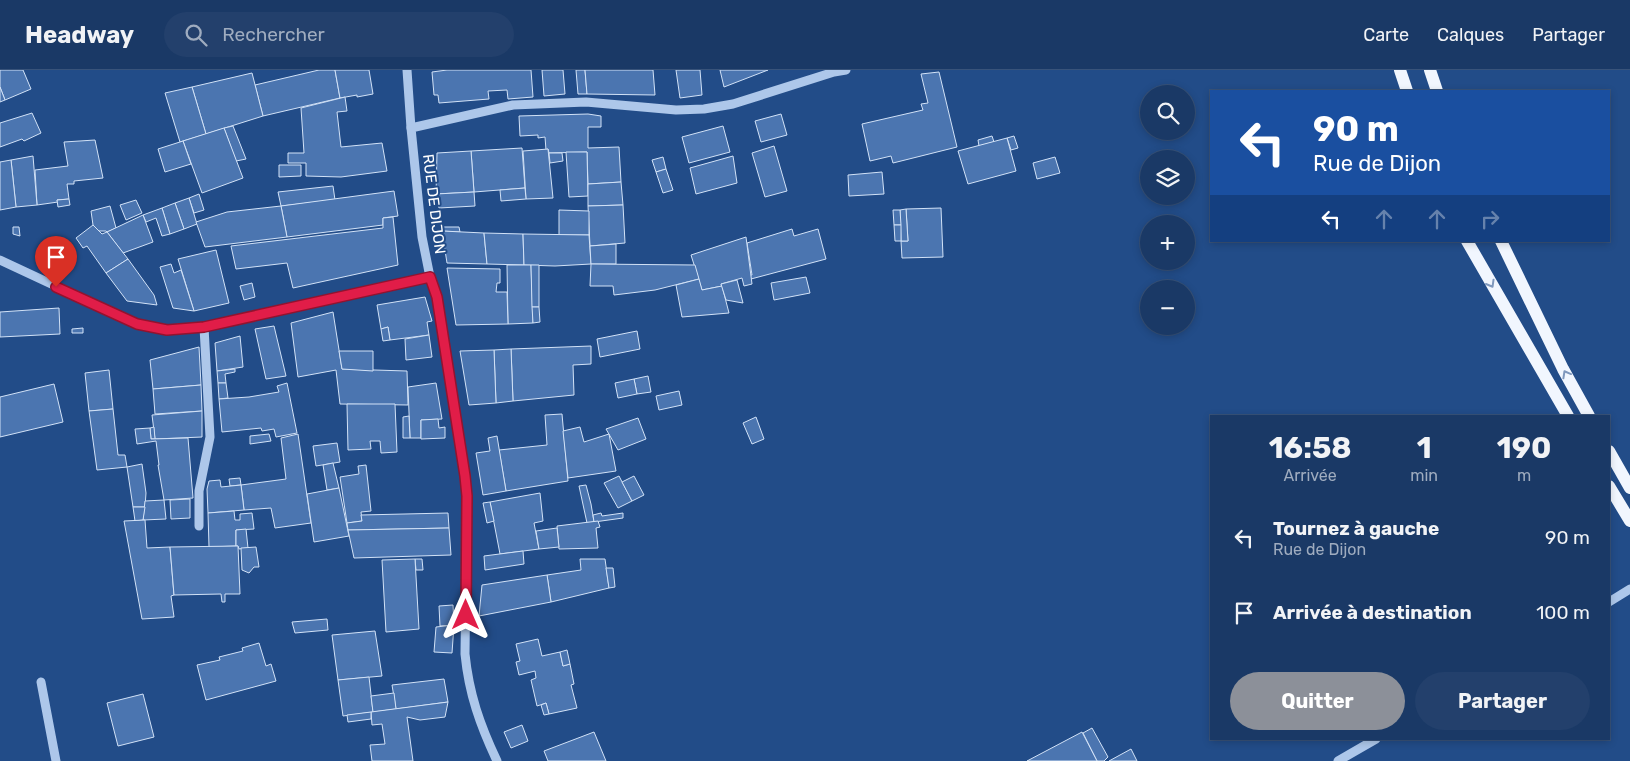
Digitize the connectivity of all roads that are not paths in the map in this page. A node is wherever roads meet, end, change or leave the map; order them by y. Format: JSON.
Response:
{"nodes":[{"id":1,"x":407,"y":70,"type":"edge"},
{"id":2,"x":846,"y":70,"type":"edge"},
{"id":3,"x":1400,"y":70,"type":"edge"},
{"id":4,"x":1430,"y":70,"type":"edge"},
{"id":5,"x":834,"y":71,"type":"edge"},
{"id":6,"x":1407,"y":90,"type":"edge"},
{"id":7,"x":1437,"y":90,"type":"edge"},
{"id":8,"x":411,"y":128,"type":"junction"},
{"id":9,"x":1468,"y":242,"type":"edge"},
{"id":10,"x":1501,"y":242,"type":"edge"},
{"id":11,"x":0,"y":260,"type":"edge"},
{"id":12,"x":430,"y":277,"type":"junction"},
{"id":13,"x":204,"y":327,"type":"junction"},
{"id":14,"x":1567,"y":415,"type":"edge"},
{"id":15,"x":1588,"y":415,"type":"edge"},
{"id":16,"x":1610,"y":453,"type":"edge"},
{"id":17,"x":1610,"y":488,"type":"edge"},
{"id":18,"x":1630,"y":488,"type":"edge"},
{"id":19,"x":1630,"y":521,"type":"edge"},
{"id":20,"x":199,"y":526,"type":"dead end"},
{"id":21,"x":1630,"y":589,"type":"edge"},
{"id":22,"x":1610,"y":601,"type":"edge"},
{"id":23,"x":41,"y":682,"type":"dead end"},
{"id":24,"x":1374,"y":740,"type":"edge"},
{"id":25,"x":56,"y":761,"type":"edge"},
{"id":26,"x":497,"y":761,"type":"edge"},
{"id":27,"x":1338,"y":761,"type":"edge"}],
"edges":[{"from":1,"to":8,"type":"street","name":"RUE DE DIJON"},
{"from":2,"to":5,"type":"street"},
{"from":3,"to":6,"type":"main road"},
{"from":4,"to":7,"type":"main road"},
{"from":5,"to":8,"type":"street"},
{"from":8,"to":12,"type":"street","name":"RUE DE DIJON"},
{"from":9,"to":14,"type":"main road","one_way":true},
{"from":15,"to":10,"type":"main road","one_way":true},
{"from":11,"to":13,"type":"street","name":"RUE DE DIJON"},
{"from":12,"to":13,"type":"street","name":"RUE DE DIJON"},
{"from":12,"to":26,"type":"street"},
{"from":13,"to":20,"type":"street"},
{"from":16,"to":18,"type":"main road"},
{"from":17,"to":19,"type":"main road"},
{"from":21,"to":22,"type":"street"},
{"from":23,"to":25,"type":"street"},
{"from":24,"to":27,"type":"street"}]}
